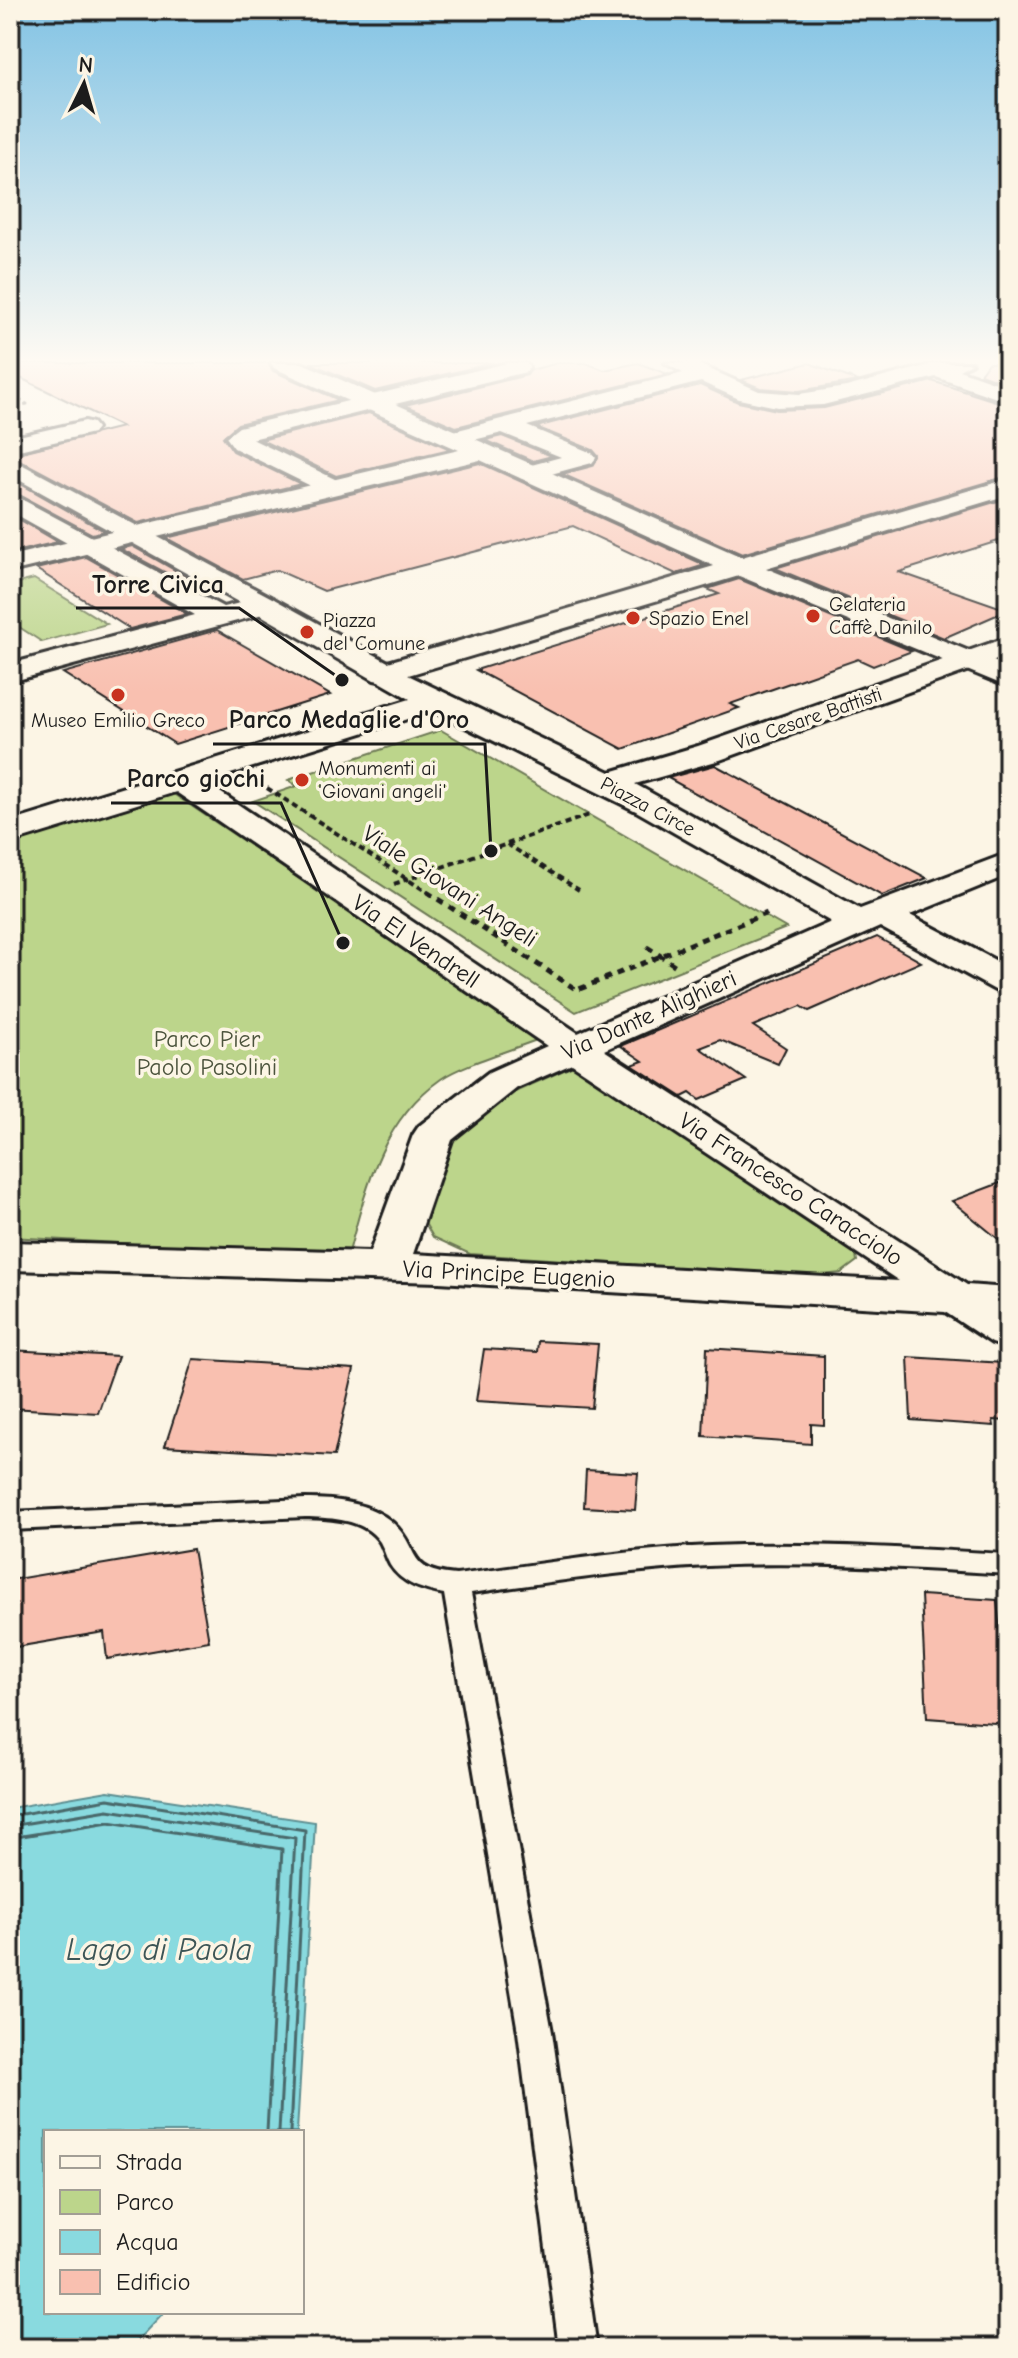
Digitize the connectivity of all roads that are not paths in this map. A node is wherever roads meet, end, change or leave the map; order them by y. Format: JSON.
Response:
{"nodes":[{"id":1,"x":24,"y":473,"type":"edge"},
{"id":2,"x":303,"y":473,"type":"edge"},
{"id":3,"x":393,"y":473,"type":"edge"},
{"id":4,"x":529,"y":473,"type":"edge"},
{"id":5,"x":332,"y":487,"type":"junction"},
{"id":6,"x":1008,"y":487,"type":"edge"},
{"id":7,"x":54,"y":490,"type":"junction"},
{"id":8,"x":10,"y":500,"type":"edge"},
{"id":9,"x":135,"y":533,"type":"junction"},
{"id":10,"x":92,"y":546,"type":"junction"},
{"id":11,"x":10,"y":564,"type":"edge"},
{"id":12,"x":742,"y":566,"type":"junction"},
{"id":13,"x":264,"y":605,"type":"junction"},
{"id":14,"x":220,"y":617,"type":"junction"},
{"id":15,"x":1008,"y":646,"type":"edge"},
{"id":16,"x":964,"y":661,"type":"junction"},
{"id":17,"x":10,"y":673,"type":"edge"},
{"id":18,"x":385,"y":673,"type":"junction"},
{"id":19,"x":1008,"y":678,"type":"edge"},
{"id":20,"x":433,"y":701,"type":"junction"},
{"id":21,"x":180,"y":780,"type":"junction"},
{"id":22,"x":600,"y":798,"type":"junction"},
{"id":23,"x":33,"y":812,"type":"edge"},
{"id":24,"x":10,"y":833,"type":"edge"},
{"id":25,"x":1008,"y":863,"type":"edge"},
{"id":26,"x":870,"y":918,"type":"junction"},
{"id":27,"x":1008,"y":982,"type":"edge"},
{"id":28,"x":573,"y":1047,"type":"junction"},
{"id":29,"x":10,"y":1256,"type":"edge"},
{"id":30,"x":386,"y":1268,"type":"junction"},
{"id":31,"x":964,"y":1301,"type":"junction"},
{"id":32,"x":1008,"y":1302,"type":"edge"},
{"id":33,"x":1008,"y":1333,"type":"edge"},
{"id":34,"x":10,"y":1521,"type":"edge"},
{"id":35,"x":1008,"y":1564,"type":"edge"},
{"id":36,"x":456,"y":1585,"type":"junction"},
{"id":37,"x":578,"y":2348,"type":"edge"}],
"edges":[{"from":1,"to":7,"type":"street"},
{"from":2,"to":5,"type":"street"},
{"from":3,"to":5,"type":"street"},
{"from":4,"to":12,"type":"street"},
{"from":5,"to":9,"type":"street"},
{"from":6,"to":12,"type":"street"},
{"from":7,"to":8,"type":"street"},
{"from":7,"to":9,"type":"street"},
{"from":8,"to":10,"type":"street"},
{"from":9,"to":10,"type":"street"},
{"from":9,"to":13,"type":"street"},
{"from":10,"to":11,"type":"street"},
{"from":10,"to":14,"type":"street"},
{"from":12,"to":16,"type":"street"},
{"from":12,"to":18,"type":"street"},
{"from":13,"to":14,"type":"street"},
{"from":13,"to":18,"type":"street"},
{"from":14,"to":17,"type":"street"},
{"from":15,"to":16,"type":"street","name":"Via Cesare Battisti"},
{"from":16,"to":19,"type":"street"},
{"from":16,"to":22,"type":"street","name":"Via Cesare Battisti"},
{"from":18,"to":20,"type":"street"},
{"from":20,"to":21,"type":"street"},
{"from":20,"to":22,"type":"street","name":"Piazza Circe"},
{"from":21,"to":23,"type":"street"},
{"from":21,"to":28,"type":"street","name":"Via El Vendrell"},
{"from":22,"to":26,"type":"street","name":"Piazza Circe"},
{"from":23,"to":24,"type":"street"},
{"from":25,"to":26,"type":"street","name":"Via Dante Alighieri"},
{"from":26,"to":27,"type":"street","name":"Piazza Circe"},
{"from":26,"to":28,"type":"street","name":"Via Dante Alighieri"},
{"from":28,"to":30,"type":"street","name":"Via Dante Alighieri"},
{"from":28,"to":31,"type":"street","name":"Via Francesco Caracciolo"},
{"from":29,"to":30,"type":"street","name":"Via Principe Eugenio"},
{"from":30,"to":31,"type":"street","name":"Via Principe Eugenio"},
{"from":31,"to":32,"type":"street","name":"Via Principe Eugenio"},
{"from":31,"to":33,"type":"street","name":"Via Francesco Caracciolo"},
{"from":34,"to":36,"type":"lane"},
{"from":35,"to":36,"type":"lane"},
{"from":36,"to":37,"type":"lane"}]}
